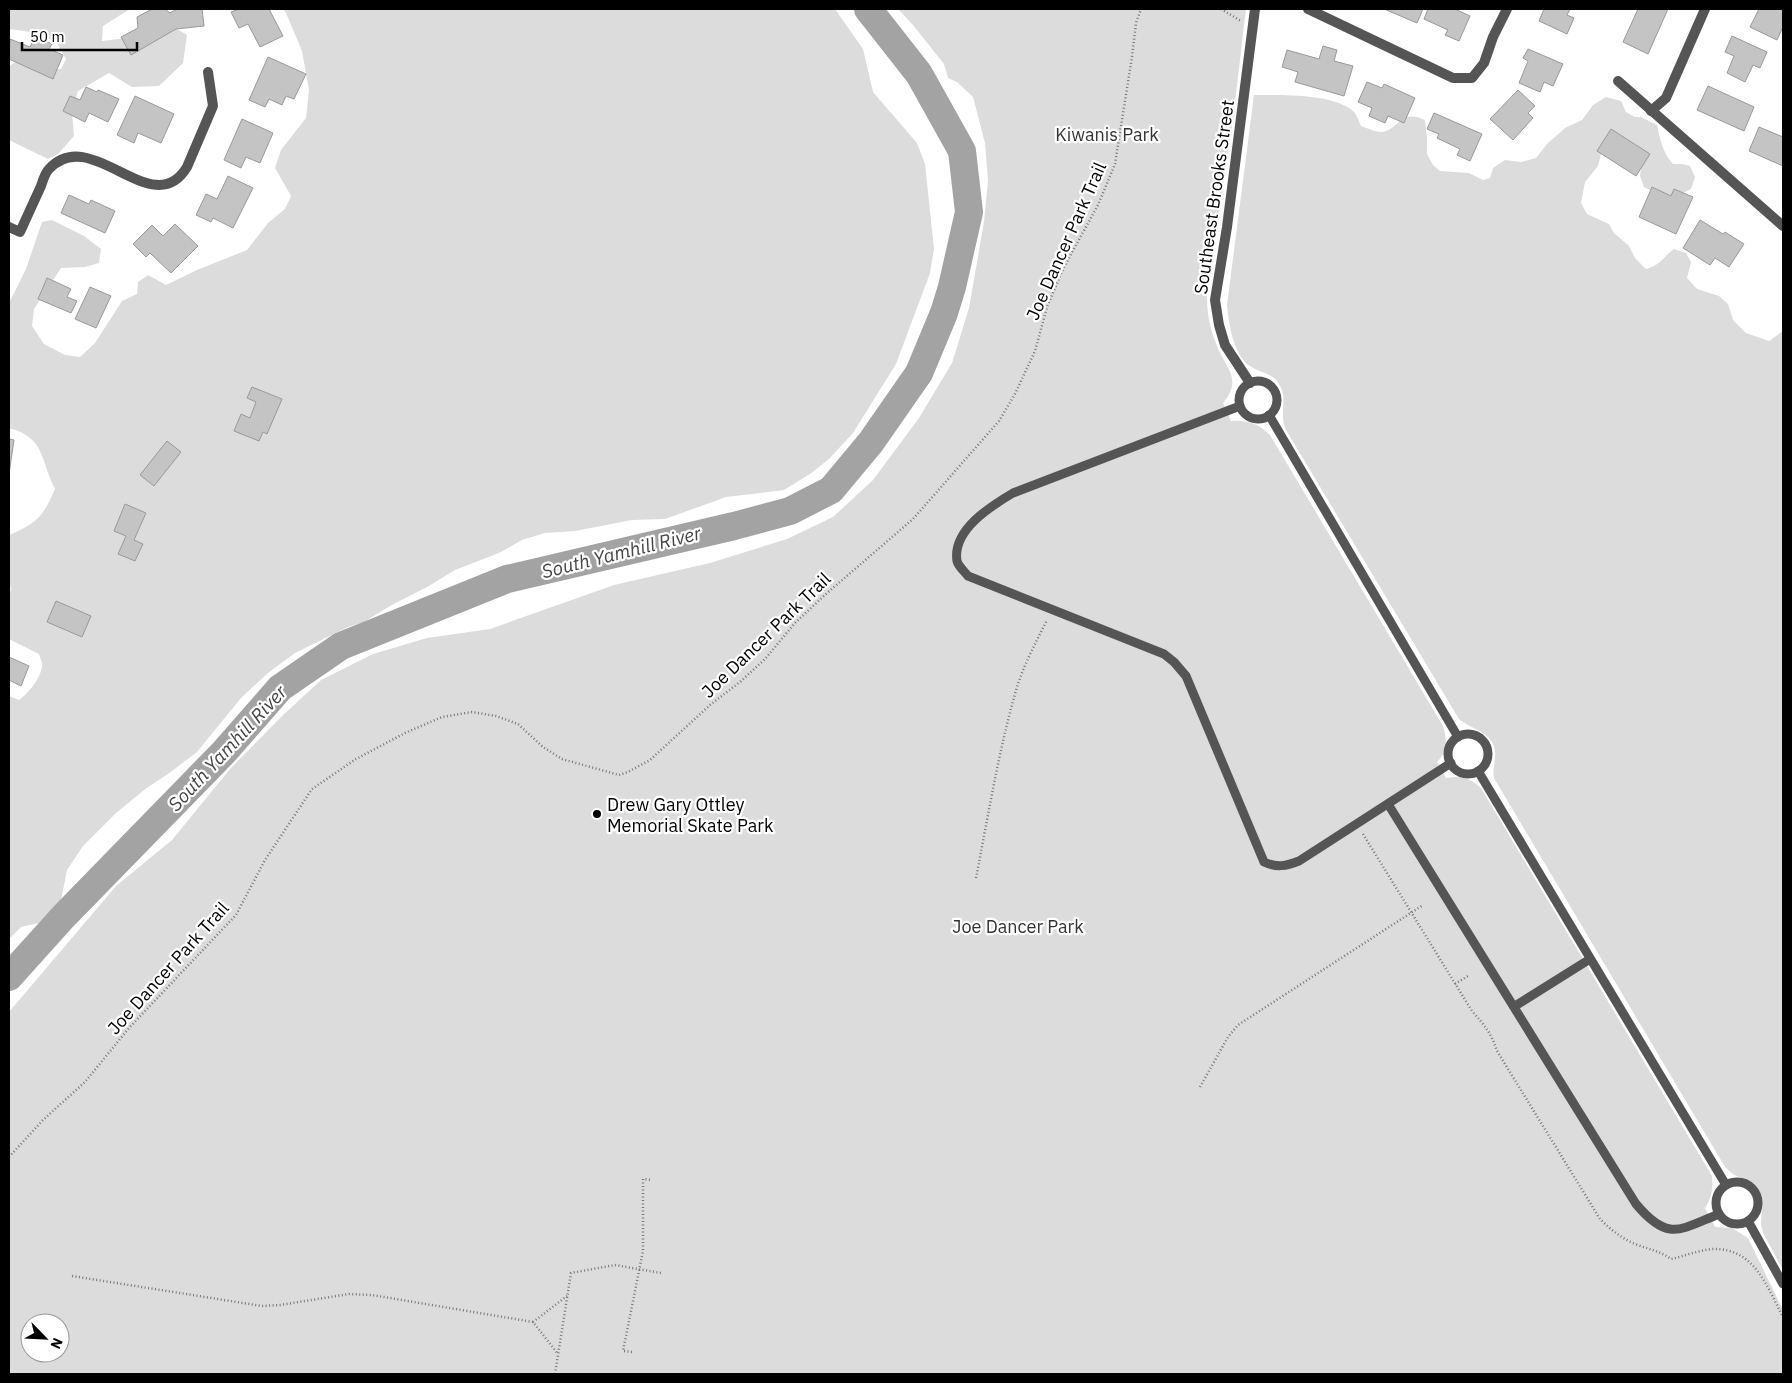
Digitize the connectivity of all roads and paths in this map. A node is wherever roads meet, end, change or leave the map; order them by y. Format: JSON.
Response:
{"nodes":[{"id":1,"x":1141,"y":9,"type":"edge"},
{"id":2,"x":1222,"y":9,"type":"edge"},
{"id":3,"x":1255,"y":9,"type":"edge"},
{"id":4,"x":1308,"y":9,"type":"edge"},
{"id":5,"x":1507,"y":9,"type":"edge"},
{"id":6,"x":1705,"y":9,"type":"edge"},
{"id":7,"x":1252,"y":28,"type":"junction"},
{"id":8,"x":208,"y":72,"type":"dead end"},
{"id":9,"x":1618,"y":81,"type":"dead end"},
{"id":10,"x":1651,"y":112,"type":"junction"},
{"id":11,"x":1783,"y":226,"type":"edge"},
{"id":12,"x":9,"y":227,"type":"edge"},
{"id":13,"x":1250,"y":382,"type":"junction"},
{"id":14,"x":1240,"y":406,"type":"junction"},
{"id":15,"x":1269,"y":416,"type":"junction"},
{"id":16,"x":1052,"y":610,"type":"junction"},
{"id":17,"x":1458,"y":737,"type":"junction"},
{"id":18,"x":1450,"y":763,"type":"junction"},
{"id":19,"x":1478,"y":771,"type":"junction"},
{"id":20,"x":1388,"y":804,"type":"junction"},
{"id":21,"x":1357,"y":824,"type":"junction"},
{"id":22,"x":976,"y":878,"type":"dead end"},
{"id":23,"x":1423,"y":905,"type":"dead end"},
{"id":24,"x":1412,"y":913,"type":"junction"},
{"id":25,"x":1590,"y":959,"type":"junction"},
{"id":26,"x":1468,"y":976,"type":"dead end"},
{"id":27,"x":1456,"y":984,"type":"junction"},
{"id":28,"x":1515,"y":1006,"type":"junction"},
{"id":29,"x":1200,"y":1087,"type":"dead end"},
{"id":30,"x":9,"y":1157,"type":"edge"},
{"id":31,"x":652,"y":1180,"type":"dead end"},
{"id":32,"x":1726,"y":1185,"type":"junction"},
{"id":33,"x":1719,"y":1214,"type":"junction"},
{"id":34,"x":1748,"y":1221,"type":"junction"},
{"id":35,"x":639,"y":1269,"type":"junction"},
{"id":36,"x":661,"y":1273,"type":"dead end"},
{"id":37,"x":72,"y":1276,"type":"dead end"},
{"id":38,"x":1783,"y":1284,"type":"edge"},
{"id":39,"x":567,"y":1296,"type":"junction"},
{"id":40,"x":1783,"y":1318,"type":"edge"},
{"id":41,"x":533,"y":1322,"type":"junction"},
{"id":42,"x":632,"y":1352,"type":"dead end"},
{"id":43,"x":558,"y":1354,"type":"junction"},
{"id":44,"x":555,"y":1374,"type":"edge"}],
"edges":[{"from":1,"to":30,"type":"path","name":"Joe Dancer Park Trail"},
{"from":2,"to":7,"type":"path"},
{"from":3,"to":7,"type":"street","name":"Southeast Brooks Street"},
{"from":4,"to":5,"type":"street"},
{"from":6,"to":10,"type":"street"},
{"from":7,"to":13,"type":"street","name":"Southeast Brooks Street"},
{"from":8,"to":12,"type":"street"},
{"from":9,"to":10,"type":"street"},
{"from":10,"to":11,"type":"street"},
{"from":13,"to":14,"type":"lane"},
{"from":13,"to":15,"type":"lane"},
{"from":14,"to":15,"type":"lane"},
{"from":14,"to":16,"type":"lane"},
{"from":15,"to":17,"type":"lane"},
{"from":16,"to":21,"type":"lane"},
{"from":16,"to":22,"type":"path"},
{"from":17,"to":18,"type":"lane"},
{"from":17,"to":19,"type":"lane"},
{"from":18,"to":19,"type":"lane"},
{"from":18,"to":20,"type":"lane"},
{"from":19,"to":25,"type":"lane"},
{"from":20,"to":21,"type":"lane"},
{"from":20,"to":28,"type":"lane"},
{"from":21,"to":24,"type":"path"},
{"from":23,"to":24,"type":"path"},
{"from":24,"to":27,"type":"path"},
{"from":24,"to":29,"type":"path"},
{"from":25,"to":28,"type":"lane"},
{"from":25,"to":32,"type":"lane"},
{"from":26,"to":27,"type":"path"},
{"from":27,"to":40,"type":"path"},
{"from":28,"to":33,"type":"lane"},
{"from":31,"to":35,"type":"path"},
{"from":32,"to":33,"type":"lane"},
{"from":32,"to":34,"type":"lane"},
{"from":33,"to":34,"type":"lane"},
{"from":34,"to":38,"type":"lane"},
{"from":35,"to":36,"type":"path"},
{"from":35,"to":39,"type":"path"},
{"from":35,"to":42,"type":"path"},
{"from":37,"to":41,"type":"path"},
{"from":39,"to":41,"type":"path"},
{"from":39,"to":43,"type":"path"},
{"from":41,"to":43,"type":"path"},
{"from":43,"to":44,"type":"path"}]}
